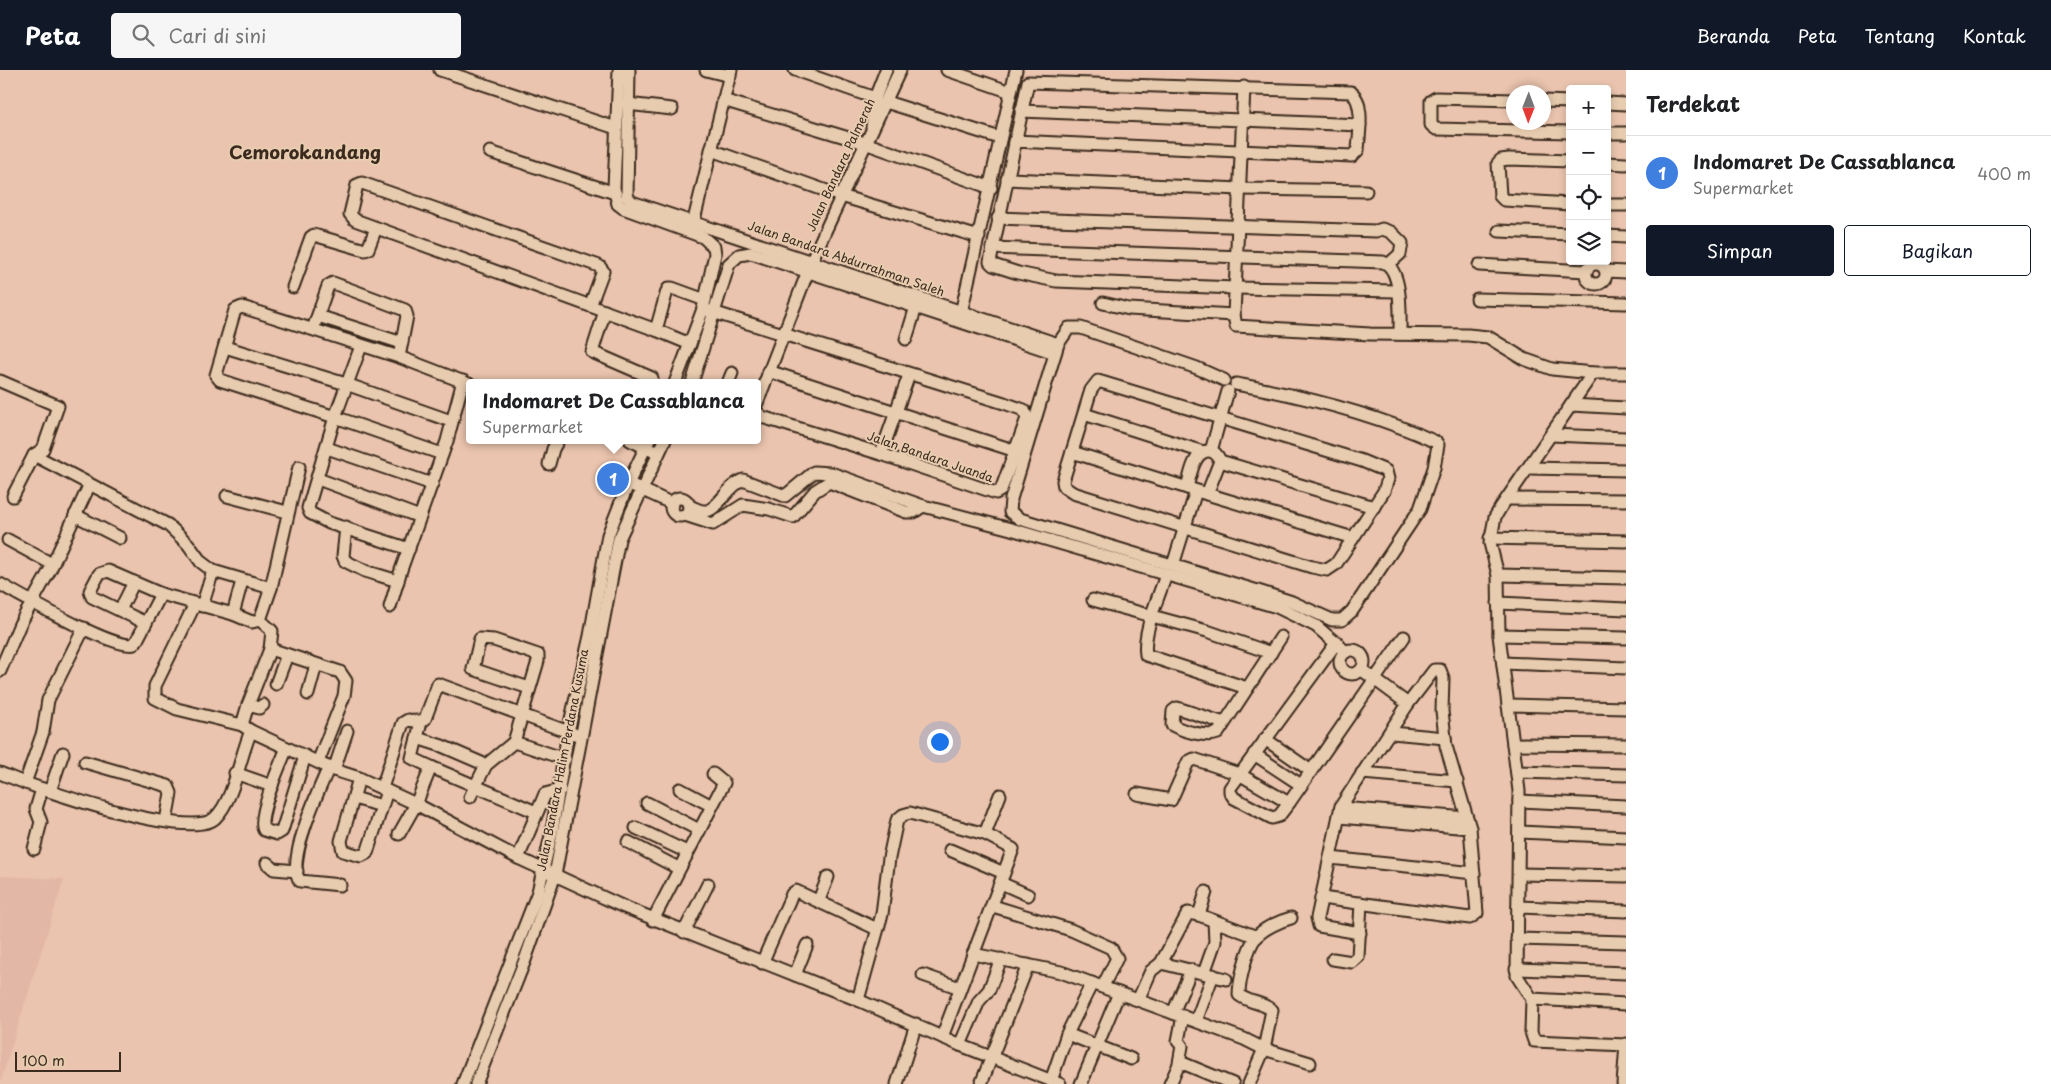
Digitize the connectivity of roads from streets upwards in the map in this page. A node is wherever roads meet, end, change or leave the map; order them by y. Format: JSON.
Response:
{"nodes":[{"id":1,"x":440,"y":70,"type":"edge"},
{"id":2,"x":706,"y":70,"type":"edge"},
{"id":3,"x":795,"y":70,"type":"edge"},
{"id":4,"x":886,"y":70,"type":"edge"},
{"id":5,"x":900,"y":70,"type":"edge"},
{"id":6,"x":947,"y":70,"type":"edge"},
{"id":7,"x":1016,"y":70,"type":"edge"},
{"id":8,"x":619,"y":71,"type":"edge"},
{"id":9,"x":730,"y":73,"type":"edge"},
{"id":10,"x":466,"y":74,"type":"edge"},
{"id":11,"x":1244,"y":87,"type":"junction"},
{"id":12,"x":1011,"y":92,"type":"junction"},
{"id":13,"x":875,"y":98,"type":"junction"},
{"id":14,"x":723,"y":100,"type":"junction"},
{"id":15,"x":1506,"y":100,"type":"edge"},
{"id":16,"x":1551,"y":101,"type":"edge"},
{"id":17,"x":886,"y":102,"type":"junction"},
{"id":18,"x":1566,"y":102,"type":"edge"},
{"id":19,"x":1611,"y":103,"type":"edge"},
{"id":20,"x":628,"y":104,"type":"junction"},
{"id":21,"x":1626,"y":104,"type":"edge"},
{"id":22,"x":672,"y":109,"type":"dead end"},
{"id":23,"x":1021,"y":111,"type":"junction"},
{"id":24,"x":1244,"y":120,"type":"junction"},
{"id":25,"x":1360,"y":125,"type":"junction"},
{"id":26,"x":872,"y":127,"type":"junction"},
{"id":27,"x":616,"y":128,"type":"junction"},
{"id":28,"x":1566,"y":132,"type":"edge"},
{"id":29,"x":1611,"y":133,"type":"edge"},
{"id":30,"x":1626,"y":133,"type":"edge"},
{"id":31,"x":1000,"y":138,"type":"junction"},
{"id":32,"x":1014,"y":141,"type":"junction"},
{"id":33,"x":865,"y":143,"type":"junction"},
{"id":34,"x":711,"y":150,"type":"junction"},
{"id":35,"x":1243,"y":151,"type":"junction"},
{"id":36,"x":490,"y":152,"type":"dead end"},
{"id":37,"x":1566,"y":162,"type":"edge"},
{"id":38,"x":1611,"y":163,"type":"edge"},
{"id":39,"x":1626,"y":164,"type":"edge"},
{"id":40,"x":1007,"y":179,"type":"junction"},
{"id":41,"x":991,"y":188,"type":"junction"},
{"id":42,"x":1241,"y":189,"type":"junction"},
{"id":43,"x":1366,"y":192,"type":"dead end"},
{"id":44,"x":842,"y":196,"type":"junction"},
{"id":45,"x":620,"y":198,"type":"junction"},
{"id":46,"x":1566,"y":204,"type":"edge"},
{"id":47,"x":1611,"y":205,"type":"edge"},
{"id":48,"x":1626,"y":205,"type":"edge"},
{"id":49,"x":998,"y":218,"type":"junction"},
{"id":50,"x":692,"y":227,"type":"junction"},
{"id":51,"x":376,"y":228,"type":"junction"},
{"id":52,"x":1238,"y":228,"type":"junction"},
{"id":53,"x":1499,"y":231,"type":"dead end"},
{"id":54,"x":1566,"y":234,"type":"edge"},
{"id":55,"x":1611,"y":236,"type":"edge"},
{"id":56,"x":979,"y":237,"type":"junction"},
{"id":57,"x":1626,"y":237,"type":"edge"},
{"id":58,"x":753,"y":248,"type":"junction"},
{"id":59,"x":992,"y":248,"type":"junction"},
{"id":60,"x":1236,"y":258,"type":"junction"},
{"id":61,"x":1389,"y":264,"type":"junction"},
{"id":62,"x":1479,"y":265,"type":"dead end"},
{"id":63,"x":810,"y":267,"type":"junction"},
{"id":64,"x":1626,"y":272,"type":"edge"},
{"id":65,"x":293,"y":287,"type":"dead end"},
{"id":66,"x":1235,"y":288,"type":"junction"},
{"id":67,"x":1398,"y":292,"type":"junction"},
{"id":68,"x":1477,"y":299,"type":"dead end"},
{"id":69,"x":1103,"y":303,"type":"dead end"},
{"id":70,"x":1626,"y":303,"type":"edge"},
{"id":71,"x":704,"y":304,"type":"junction"},
{"id":72,"x":590,"y":306,"type":"junction"},
{"id":73,"x":916,"y":307,"type":"junction"},
{"id":74,"x":605,"y":312,"type":"junction"},
{"id":75,"x":715,"y":312,"type":"junction"},
{"id":76,"x":961,"y":312,"type":"junction"},
{"id":77,"x":1234,"y":315,"type":"junction"},
{"id":78,"x":318,"y":316,"type":"junction"},
{"id":79,"x":313,"y":328,"type":"junction"},
{"id":80,"x":656,"y":330,"type":"junction"},
{"id":81,"x":782,"y":334,"type":"junction"},
{"id":82,"x":1400,"y":334,"type":"junction"},
{"id":83,"x":906,"y":339,"type":"dead end"},
{"id":84,"x":402,"y":343,"type":"junction"},
{"id":85,"x":690,"y":344,"type":"junction"},
{"id":86,"x":225,"y":346,"type":"junction"},
{"id":87,"x":361,"y":346,"type":"junction"},
{"id":88,"x":1056,"y":348,"type":"junction"},
{"id":89,"x":399,"y":357,"type":"junction"},
{"id":90,"x":768,"y":371,"type":"junction"},
{"id":91,"x":1593,"y":373,"type":"junction"},
{"id":92,"x":1626,"y":373,"type":"edge"},
{"id":93,"x":909,"y":375,"type":"junction"},
{"id":94,"x":652,"y":378,"type":"dead end"},
{"id":95,"x":677,"y":379,"type":"edge"},
{"id":96,"x":693,"y":379,"type":"edge"},
{"id":97,"x":0,"y":381,"type":"edge"},
{"id":98,"x":466,"y":382,"type":"edge"},
{"id":99,"x":346,"y":384,"type":"junction"},
{"id":100,"x":1229,"y":385,"type":"junction"},
{"id":101,"x":761,"y":391,"type":"edge"},
{"id":102,"x":1571,"y":405,"type":"junction"},
{"id":103,"x":1626,"y":408,"type":"edge"},
{"id":104,"x":896,"y":412,"type":"junction"},
{"id":105,"x":1084,"y":414,"type":"junction"},
{"id":106,"x":761,"y":416,"type":"edge"},
{"id":107,"x":335,"y":417,"type":"junction"},
{"id":108,"x":1219,"y":419,"type":"junction"},
{"id":109,"x":451,"y":421,"type":"junction"},
{"id":110,"x":1551,"y":435,"type":"junction"},
{"id":111,"x":1626,"y":438,"type":"edge"},
{"id":112,"x":556,"y":444,"type":"edge"},
{"id":113,"x":647,"y":444,"type":"edge"},
{"id":114,"x":663,"y":444,"type":"edge"},
{"id":115,"x":327,"y":448,"type":"junction"},
{"id":116,"x":1016,"y":451,"type":"junction"},
{"id":117,"x":1207,"y":451,"type":"junction"},
{"id":118,"x":1072,"y":452,"type":"junction"},
{"id":119,"x":659,"y":453,"type":"junction"},
{"id":120,"x":442,"y":454,"type":"junction"},
{"id":121,"x":881,"y":454,"type":"junction"},
{"id":122,"x":34,"y":455,"type":"junction"},
{"id":123,"x":1220,"y":461,"type":"junction"},
{"id":124,"x":549,"y":464,"type":"dead end"},
{"id":125,"x":299,"y":467,"type":"dead end"},
{"id":126,"x":1529,"y":468,"type":"junction"},
{"id":127,"x":1626,"y":470,"type":"edge"},
{"id":128,"x":830,"y":477,"type":"junction"},
{"id":129,"x":318,"y":479,"type":"junction"},
{"id":130,"x":432,"y":484,"type":"junction"},
{"id":131,"x":628,"y":484,"type":"junction"},
{"id":132,"x":89,"y":486,"type":"junction"},
{"id":133,"x":644,"y":490,"type":"junction"},
{"id":134,"x":1197,"y":491,"type":"junction"},
{"id":135,"x":13,"y":496,"type":"dead end"},
{"id":136,"x":227,"y":496,"type":"dead end"},
{"id":137,"x":784,"y":496,"type":"junction"},
{"id":138,"x":1507,"y":499,"type":"junction"},
{"id":139,"x":1626,"y":500,"type":"edge"},
{"id":140,"x":1374,"y":507,"type":"junction"},
{"id":141,"x":687,"y":510,"type":"junction"},
{"id":142,"x":287,"y":512,"type":"junction"},
{"id":143,"x":782,"y":512,"type":"junction"},
{"id":144,"x":75,"y":515,"type":"junction"},
{"id":145,"x":420,"y":517,"type":"junction"},
{"id":146,"x":346,"y":528,"type":"junction"},
{"id":147,"x":1184,"y":528,"type":"junction"},
{"id":148,"x":120,"y":538,"type":"dead end"},
{"id":149,"x":1353,"y":538,"type":"junction"},
{"id":150,"x":1490,"y":538,"type":"junction"},
{"id":151,"x":8,"y":540,"type":"dead end"},
{"id":152,"x":1626,"y":541,"type":"edge"},
{"id":153,"x":408,"y":549,"type":"junction"},
{"id":154,"x":52,"y":564,"type":"junction"},
{"id":155,"x":1173,"y":565,"type":"junction"},
{"id":156,"x":213,"y":571,"type":"junction"},
{"id":157,"x":1498,"y":574,"type":"junction"},
{"id":158,"x":1166,"y":575,"type":"junction"},
{"id":159,"x":1626,"y":578,"type":"edge"},
{"id":160,"x":242,"y":581,"type":"junction"},
{"id":161,"x":398,"y":581,"type":"junction"},
{"id":162,"x":134,"y":582,"type":"junction"},
{"id":163,"x":0,"y":584,"type":"edge"},
{"id":164,"x":271,"y":588,"type":"junction"},
{"id":165,"x":161,"y":594,"type":"junction"},
{"id":166,"x":1094,"y":600,"type":"dead end"},
{"id":167,"x":31,"y":602,"type":"junction"},
{"id":168,"x":1498,"y":603,"type":"junction"},
{"id":169,"x":198,"y":605,"type":"junction"},
{"id":170,"x":390,"y":607,"type":"dead end"},
{"id":171,"x":1626,"y":609,"type":"edge"},
{"id":172,"x":120,"y":610,"type":"junction"},
{"id":173,"x":233,"y":614,"type":"junction"},
{"id":174,"x":1152,"y":616,"type":"junction"},
{"id":175,"x":260,"y":620,"type":"junction"},
{"id":176,"x":146,"y":623,"type":"junction"},
{"id":177,"x":84,"y":628,"type":"junction"},
{"id":178,"x":1499,"y":635,"type":"junction"},
{"id":179,"x":1281,"y":637,"type":"dead end"},
{"id":180,"x":1404,"y":637,"type":"dead end"},
{"id":181,"x":1626,"y":638,"type":"edge"},
{"id":182,"x":1337,"y":642,"type":"junction"},
{"id":183,"x":270,"y":648,"type":"junction"},
{"id":184,"x":1346,"y":652,"type":"junction"},
{"id":185,"x":1271,"y":653,"type":"junction"},
{"id":186,"x":287,"y":655,"type":"junction"},
{"id":187,"x":1503,"y":663,"type":"junction"},
{"id":188,"x":316,"y":665,"type":"junction"},
{"id":189,"x":1626,"y":668,"type":"edge"},
{"id":190,"x":1362,"y":670,"type":"junction"},
{"id":191,"x":0,"y":671,"type":"edge"},
{"id":192,"x":1375,"y":681,"type":"junction"},
{"id":193,"x":276,"y":684,"type":"dead end"},
{"id":194,"x":529,"y":688,"type":"junction"},
{"id":195,"x":1247,"y":688,"type":"junction"},
{"id":196,"x":308,"y":694,"type":"dead end"},
{"id":197,"x":1408,"y":704,"type":"junction"},
{"id":198,"x":248,"y":705,"type":"junction"},
{"id":199,"x":263,"y":705,"type":"dead end"},
{"id":200,"x":1508,"y":705,"type":"junction"},
{"id":201,"x":1626,"y":708,"type":"edge"},
{"id":202,"x":522,"y":716,"type":"junction"},
{"id":203,"x":421,"y":722,"type":"junction"},
{"id":204,"x":1224,"y":723,"type":"dead end"},
{"id":205,"x":247,"y":728,"type":"junction"},
{"id":206,"x":347,"y":732,"type":"dead end"},
{"id":207,"x":568,"y":732,"type":"junction"},
{"id":208,"x":1392,"y":733,"type":"junction"},
{"id":209,"x":580,"y":735,"type":"junction"},
{"id":210,"x":417,"y":738,"type":"junction"},
{"id":211,"x":1445,"y":738,"type":"junction"},
{"id":212,"x":1265,"y":739,"type":"junction"},
{"id":213,"x":514,"y":742,"type":"junction"},
{"id":214,"x":1513,"y":744,"type":"junction"},
{"id":215,"x":1626,"y":746,"type":"edge"},
{"id":216,"x":287,"y":748,"type":"junction"},
{"id":217,"x":63,"y":753,"type":"dead end"},
{"id":218,"x":1254,"y":754,"type":"junction"},
{"id":219,"x":306,"y":756,"type":"junction"},
{"id":220,"x":565,"y":759,"type":"junction"},
{"id":221,"x":85,"y":762,"type":"dead end"},
{"id":222,"x":318,"y":762,"type":"junction"},
{"id":223,"x":486,"y":765,"type":"junction"},
{"id":224,"x":431,"y":767,"type":"junction"},
{"id":225,"x":332,"y":769,"type":"junction"},
{"id":226,"x":1311,"y":771,"type":"junction"},
{"id":227,"x":1516,"y":772,"type":"junction"},
{"id":228,"x":0,"y":773,"type":"edge"},
{"id":229,"x":236,"y":773,"type":"junction"},
{"id":230,"x":1362,"y":773,"type":"junction"},
{"id":231,"x":713,"y":774,"type":"dead end"},
{"id":232,"x":1239,"y":774,"type":"junction"},
{"id":233,"x":1626,"y":775,"type":"edge"},
{"id":234,"x":1457,"y":781,"type":"junction"},
{"id":235,"x":24,"y":783,"type":"junction"},
{"id":236,"x":476,"y":785,"type":"junction"},
{"id":237,"x":1301,"y":785,"type":"junction"},
{"id":238,"x":272,"y":786,"type":"junction"},
{"id":239,"x":357,"y":787,"type":"junction"},
{"id":240,"x":680,"y":789,"type":"dead end"},
{"id":241,"x":46,"y":790,"type":"junction"},
{"id":242,"x":560,"y":790,"type":"junction"},
{"id":243,"x":1136,"y":794,"type":"dead end"},
{"id":244,"x":1000,"y":795,"type":"dead end"},
{"id":245,"x":384,"y":797,"type":"junction"},
{"id":246,"x":470,"y":797,"type":"dead end"},
{"id":247,"x":1519,"y":801,"type":"junction"},
{"id":248,"x":647,"y":803,"type":"dead end"},
{"id":249,"x":1289,"y":803,"type":"junction"},
{"id":250,"x":712,"y":806,"type":"junction"},
{"id":251,"x":1626,"y":806,"type":"edge"},
{"id":252,"x":413,"y":809,"type":"junction"},
{"id":253,"x":536,"y":812,"type":"junction"},
{"id":254,"x":1340,"y":812,"type":"junction"},
{"id":255,"x":166,"y":821,"type":"junction"},
{"id":256,"x":1468,"y":823,"type":"junction"},
{"id":257,"x":636,"y":828,"type":"dead end"},
{"id":258,"x":699,"y":830,"type":"junction"},
{"id":259,"x":1520,"y":832,"type":"junction"},
{"id":260,"x":399,"y":834,"type":"dead end"},
{"id":261,"x":985,"y":834,"type":"junction"},
{"id":262,"x":1626,"y":837,"type":"edge"},
{"id":263,"x":628,"y":842,"type":"dead end"},
{"id":264,"x":34,"y":849,"type":"dead end"},
{"id":265,"x":950,"y":850,"type":"dead end"},
{"id":266,"x":687,"y":852,"type":"junction"},
{"id":267,"x":518,"y":858,"type":"junction"},
{"id":268,"x":1330,"y":858,"type":"junction"},
{"id":269,"x":267,"y":863,"type":"dead end"},
{"id":270,"x":678,"y":868,"type":"junction"},
{"id":271,"x":297,"y":871,"type":"junction"},
{"id":272,"x":549,"y":873,"type":"junction"},
{"id":273,"x":1474,"y":873,"type":"junction"},
{"id":274,"x":1519,"y":874,"type":"junction"},
{"id":275,"x":1626,"y":876,"type":"edge"},
{"id":276,"x":828,"y":877,"type":"dead end"},
{"id":277,"x":1002,"y":878,"type":"junction"},
{"id":278,"x":708,"y":884,"type":"dead end"},
{"id":279,"x":340,"y":885,"type":"dead end"},
{"id":280,"x":1206,"y":892,"type":"dead end"},
{"id":281,"x":1028,"y":894,"type":"dead end"},
{"id":282,"x":1321,"y":898,"type":"junction"},
{"id":283,"x":819,"y":900,"type":"junction"},
{"id":284,"x":1361,"y":903,"type":"junction"},
{"id":285,"x":992,"y":906,"type":"junction"},
{"id":286,"x":1518,"y":907,"type":"junction"},
{"id":287,"x":1626,"y":911,"type":"edge"},
{"id":288,"x":1199,"y":915,"type":"junction"},
{"id":289,"x":1291,"y":918,"type":"dead end"},
{"id":290,"x":653,"y":920,"type":"junction"},
{"id":291,"x":1214,"y":922,"type":"junction"},
{"id":292,"x":878,"y":929,"type":"junction"},
{"id":293,"x":684,"y":932,"type":"junction"},
{"id":294,"x":1360,"y":932,"type":"junction"},
{"id":295,"x":1257,"y":937,"type":"junction"},
{"id":296,"x":1517,"y":939,"type":"junction"},
{"id":297,"x":1626,"y":942,"type":"edge"},
{"id":298,"x":807,"y":945,"type":"dead end"},
{"id":299,"x":514,"y":953,"type":"junction"},
{"id":300,"x":972,"y":954,"type":"junction"},
{"id":301,"x":526,"y":958,"type":"junction"},
{"id":302,"x":1001,"y":959,"type":"junction"},
{"id":303,"x":1333,"y":959,"type":"dead end"},
{"id":304,"x":762,"y":963,"type":"junction"},
{"id":305,"x":1161,"y":963,"type":"junction"},
{"id":306,"x":1028,"y":965,"type":"junction"},
{"id":307,"x":1516,"y":968,"type":"junction"},
{"id":308,"x":1191,"y":970,"type":"junction"},
{"id":309,"x":1626,"y":972,"type":"edge"},
{"id":310,"x":1208,"y":974,"type":"junction"},
{"id":311,"x":795,"y":975,"type":"junction"},
{"id":312,"x":923,"y":975,"type":"dead end"},
{"id":313,"x":1226,"y":979,"type":"dead end"},
{"id":314,"x":1092,"y":982,"type":"junction"},
{"id":315,"x":1103,"y":986,"type":"junction"},
{"id":316,"x":960,"y":988,"type":"junction"},
{"id":317,"x":1119,"y":993,"type":"junction"},
{"id":318,"x":1532,"y":999,"type":"junction"},
{"id":319,"x":858,"y":1000,"type":"junction"},
{"id":320,"x":1138,"y":1000,"type":"junction"},
{"id":321,"x":1626,"y":1004,"type":"edge"},
{"id":322,"x":1178,"y":1015,"type":"junction"},
{"id":323,"x":1196,"y":1021,"type":"junction"},
{"id":324,"x":916,"y":1024,"type":"junction"},
{"id":325,"x":1068,"y":1034,"type":"junction"},
{"id":326,"x":942,"y":1037,"type":"junction"},
{"id":327,"x":1626,"y":1044,"type":"edge"},
{"id":328,"x":960,"y":1045,"type":"junction"},
{"id":329,"x":1098,"y":1045,"type":"junction"},
{"id":330,"x":1264,"y":1049,"type":"junction"},
{"id":331,"x":992,"y":1057,"type":"junction"},
{"id":332,"x":1131,"y":1059,"type":"dead end"},
{"id":333,"x":1178,"y":1062,"type":"junction"},
{"id":334,"x":1310,"y":1063,"type":"dead end"},
{"id":335,"x":1056,"y":1082,"type":"edge"},
{"id":336,"x":463,"y":1084,"type":"edge"},
{"id":337,"x":476,"y":1084,"type":"edge"},
{"id":338,"x":897,"y":1084,"type":"edge"},
{"id":339,"x":981,"y":1084,"type":"edge"},
{"id":340,"x":1081,"y":1084,"type":"edge"},
{"id":341,"x":1170,"y":1084,"type":"edge"},
{"id":342,"x":1233,"y":1084,"type":"edge"},
{"id":343,"x":1249,"y":1084,"type":"edge"},
{"id":344,"x":1624,"y":1084,"type":"edge"}],
"edges":[{"from":1,"to":10,"type":"street"},
{"from":2,"to":9,"type":"street"},
{"from":3,"to":13,"type":"street"},
{"from":4,"to":13,"type":"street"},
{"from":5,"to":17,"type":"street","name":"Jalan Bandara Palmerah"},
{"from":6,"to":12,"type":"street"},
{"from":7,"to":12,"type":"street"},
{"from":8,"to":20,"type":"street"},
{"from":8,"to":27,"type":"street"},
{"from":9,"to":14,"type":"street"},
{"from":10,"to":27,"type":"street"},
{"from":11,"to":23,"type":"street"},
{"from":11,"to":24,"type":"street"},
{"from":11,"to":25,"type":"street"},
{"from":12,"to":31,"type":"street"},
{"from":13,"to":26,"type":"street"},
{"from":14,"to":33,"type":"street"},
{"from":14,"to":34,"type":"street"},
{"from":15,"to":28,"type":"street"},
{"from":16,"to":18,"type":"street"},
{"from":17,"to":26,"type":"street","name":"Jalan Bandara Palmerah"},
{"from":17,"to":31,"type":"street"},
{"from":19,"to":21,"type":"street"},
{"from":20,"to":22,"type":"street"},
{"from":20,"to":45,"type":"street"},
{"from":23,"to":24,"type":"street"},
{"from":23,"to":32,"type":"street"},
{"from":24,"to":25,"type":"street"},
{"from":24,"to":35,"type":"street"},
{"from":25,"to":35,"type":"street"},
{"from":26,"to":33,"type":"street","name":"Jalan Bandara Palmerah"},
{"from":27,"to":45,"type":"street"},
{"from":29,"to":30,"type":"street"},
{"from":31,"to":41,"type":"street"},
{"from":32,"to":35,"type":"street"},
{"from":32,"to":40,"type":"street"},
{"from":33,"to":41,"type":"street"},
{"from":33,"to":44,"type":"street","name":"Jalan Bandara Palmerah"},
{"from":34,"to":44,"type":"street"},
{"from":34,"to":50,"type":"street"},
{"from":35,"to":42,"type":"street"},
{"from":36,"to":45,"type":"street","name":"Jalan Bandara Abdurrahman Saleh"},
{"from":37,"to":46,"type":"street"},
{"from":38,"to":39,"type":"street"},
{"from":40,"to":42,"type":"street"},
{"from":40,"to":49,"type":"street"},
{"from":41,"to":56,"type":"street"},
{"from":42,"to":43,"type":"street"},
{"from":42,"to":52,"type":"street"},
{"from":44,"to":56,"type":"street"},
{"from":44,"to":63,"type":"street","name":"Jalan Bandara Palmerah"},
{"from":45,"to":50,"type":"street","name":"Jalan Bandara Abdurrahman Saleh"},
{"from":47,"to":48,"type":"street"},
{"from":49,"to":52,"type":"street"},
{"from":49,"to":59,"type":"street"},
{"from":50,"to":58,"type":"street","name":"Jalan Bandara Abdurrahman Saleh"},
{"from":50,"to":71,"type":"street","name":"Jalan Bandara Abdurrahman Saleh"},
{"from":51,"to":65,"type":"street"},
{"from":51,"to":72,"type":"street"},
{"from":51,"to":72,"type":"street"},
{"from":52,"to":60,"type":"street"},
{"from":52,"to":61,"type":"street"},
{"from":53,"to":54,"type":"street"},
{"from":55,"to":57,"type":"street"},
{"from":56,"to":76,"type":"street"},
{"from":58,"to":63,"type":"street","name":"Jalan Bandara Abdurrahman Saleh"},
{"from":58,"to":75,"type":"street","name":"Jalan Bandara Abdurrahman Saleh"},
{"from":59,"to":60,"type":"street"},
{"from":59,"to":66,"type":"street"},
{"from":60,"to":61,"type":"street"},
{"from":60,"to":66,"type":"street"},
{"from":61,"to":67,"type":"street"},
{"from":62,"to":64,"type":"street"},
{"from":63,"to":73,"type":"street","name":"Jalan Bandara Abdurrahman Saleh"},
{"from":63,"to":76,"type":"street","name":"Jalan Bandara Abdurrahman Saleh"},
{"from":63,"to":81,"type":"street"},
{"from":66,"to":67,"type":"street"},
{"from":66,"to":77,"type":"street"},
{"from":67,"to":82,"type":"street"},
{"from":68,"to":70,"type":"street"},
{"from":69,"to":77,"type":"street"},
{"from":71,"to":75,"type":"street","name":"Jalan Bandara Juanda"},
{"from":71,"to":80,"type":"street","name":"Jalan Bandara Juanda"},
{"from":71,"to":85,"type":"street"},
{"from":72,"to":74,"type":"street"},
{"from":73,"to":83,"type":"street"},
{"from":73,"to":88,"type":"street","name":"Jalan Bandara Abdurrahman Saleh"},
{"from":74,"to":80,"type":"street"},
{"from":74,"to":94,"type":"street"},
{"from":75,"to":81,"type":"street","name":"Jalan Bandara Juanda"},
{"from":75,"to":96,"type":"street"},
{"from":76,"to":88,"type":"street","name":"Jalan Bandara Abdurrahman Saleh"},
{"from":77,"to":82,"type":"street"},
{"from":78,"to":79,"type":"street"},
{"from":78,"to":84,"type":"street"},
{"from":78,"to":84,"type":"street"},
{"from":79,"to":86,"type":"street"},
{"from":79,"to":87,"type":"street"},
{"from":80,"to":85,"type":"street"},
{"from":81,"to":90,"type":"street"},
{"from":81,"to":93,"type":"street","name":"Jalan Bandara Juanda"},
{"from":82,"to":91,"type":"street"},
{"from":84,"to":89,"type":"street"},
{"from":85,"to":95,"type":"street"},
{"from":86,"to":99,"type":"street"},
{"from":86,"to":107,"type":"street"},
{"from":87,"to":89,"type":"street"},
{"from":87,"to":99,"type":"street"},
{"from":88,"to":100,"type":"street"},
{"from":88,"to":155,"type":"street"},
{"from":89,"to":98,"type":"street"},
{"from":90,"to":101,"type":"street"},
{"from":90,"to":104,"type":"street"},
{"from":91,"to":92,"type":"street"},
{"from":91,"to":102,"type":"street"},
{"from":93,"to":104,"type":"street"},
{"from":93,"to":116,"type":"street","name":"Jalan Bandara Juanda"},
{"from":97,"to":122,"type":"street"},
{"from":98,"to":109,"type":"street"},
{"from":99,"to":107,"type":"street"},
{"from":99,"to":109,"type":"street"},
{"from":100,"to":108,"type":"street"},
{"from":100,"to":155,"type":"street"},
{"from":102,"to":103,"type":"street"},
{"from":102,"to":110,"type":"street"},
{"from":104,"to":116,"type":"street"},
{"from":104,"to":121,"type":"street"},
{"from":105,"to":108,"type":"street"},
{"from":105,"to":117,"type":"street"},
{"from":105,"to":118,"type":"street"},
{"from":106,"to":121,"type":"street","name":"Jalan Bandara Juanda"},
{"from":107,"to":115,"type":"street"},
{"from":107,"to":120,"type":"street"},
{"from":108,"to":117,"type":"street"},
{"from":108,"to":140,"type":"street"},
{"from":109,"to":120,"type":"street"},
{"from":110,"to":111,"type":"street"},
{"from":110,"to":126,"type":"street"},
{"from":112,"to":124,"type":"street"},
{"from":113,"to":119,"type":"street"},
{"from":113,"to":131,"type":"street","name":"Jalan Bandara Halim Perdana Kusuma"},
{"from":114,"to":119,"type":"street","name":"Jalan Bandara Halim Perdana Kusuma"},
{"from":115,"to":129,"type":"street"},
{"from":115,"to":130,"type":"street"},
{"from":116,"to":121,"type":"street","name":"Jalan Bandara Juanda"},
{"from":117,"to":123,"type":"street"},
{"from":117,"to":134,"type":"street"},
{"from":118,"to":134,"type":"street"},
{"from":118,"to":147,"type":"street"},
{"from":119,"to":133,"type":"street","name":"Jalan Bandara Halim Perdana Kusuma"},
{"from":120,"to":130,"type":"street"},
{"from":122,"to":132,"type":"street"},
{"from":122,"to":135,"type":"street"},
{"from":123,"to":134,"type":"street"},
{"from":123,"to":140,"type":"street"},
{"from":125,"to":142,"type":"street"},
{"from":126,"to":127,"type":"street"},
{"from":126,"to":138,"type":"street"},
{"from":128,"to":137,"type":"street"},
{"from":128,"to":143,"type":"street"},
{"from":128,"to":158,"type":"street"},
{"from":129,"to":145,"type":"street"},
{"from":129,"to":146,"type":"street"},
{"from":130,"to":145,"type":"street"},
{"from":131,"to":133,"type":"street"},
{"from":131,"to":207,"type":"street","name":"Jalan Bandara Halim Perdana Kusuma"},
{"from":132,"to":144,"type":"street"},
{"from":132,"to":156,"type":"street"},
{"from":133,"to":141,"type":"street"},
{"from":133,"to":209,"type":"street","name":"Jalan Bandara Halim Perdana Kusuma"},
{"from":134,"to":147,"type":"street"},
{"from":134,"to":149,"type":"street"},
{"from":136,"to":142,"type":"street"},
{"from":137,"to":141,"type":"street"},
{"from":137,"to":143,"type":"street"},
{"from":138,"to":139,"type":"street"},
{"from":138,"to":150,"type":"street"},
{"from":140,"to":149,"type":"street"},
{"from":141,"to":143,"type":"street"},
{"from":142,"to":164,"type":"street"},
{"from":144,"to":148,"type":"street"},
{"from":144,"to":154,"type":"street"},
{"from":145,"to":153,"type":"street"},
{"from":146,"to":153,"type":"street"},
{"from":146,"to":161,"type":"street"},
{"from":147,"to":149,"type":"street"},
{"from":147,"to":155,"type":"street"},
{"from":150,"to":152,"type":"street"},
{"from":150,"to":157,"type":"street"},
{"from":151,"to":154,"type":"street"},
{"from":153,"to":161,"type":"street"},
{"from":154,"to":167,"type":"street"},
{"from":156,"to":160,"type":"street"},
{"from":156,"to":169,"type":"street"},
{"from":157,"to":159,"type":"street"},
{"from":157,"to":168,"type":"street"},
{"from":158,"to":174,"type":"street"},
{"from":158,"to":182,"type":"street"},
{"from":160,"to":164,"type":"street"},
{"from":160,"to":173,"type":"street"},
{"from":161,"to":170,"type":"street"},
{"from":162,"to":165,"type":"street"},
{"from":162,"to":172,"type":"street"},
{"from":162,"to":172,"type":"street"},
{"from":163,"to":167,"type":"street"},
{"from":164,"to":175,"type":"street"},
{"from":165,"to":169,"type":"street"},
{"from":165,"to":176,"type":"street"},
{"from":166,"to":174,"type":"street"},
{"from":167,"to":177,"type":"street"},
{"from":167,"to":191,"type":"street"},
{"from":168,"to":171,"type":"street"},
{"from":168,"to":178,"type":"street"},
{"from":169,"to":173,"type":"street"},
{"from":169,"to":205,"type":"street"},
{"from":172,"to":176,"type":"street"},
{"from":173,"to":175,"type":"street"},
{"from":174,"to":185,"type":"street"},
{"from":174,"to":195,"type":"street"},
{"from":175,"to":183,"type":"street"},
{"from":176,"to":177,"type":"street"},
{"from":177,"to":235,"type":"street"},
{"from":178,"to":181,"type":"street"},
{"from":178,"to":187,"type":"street"},
{"from":179,"to":185,"type":"street"},
{"from":180,"to":192,"type":"street"},
{"from":182,"to":184,"type":"street"},
{"from":182,"to":212,"type":"street"},
{"from":183,"to":186,"type":"street"},
{"from":183,"to":198,"type":"street"},
{"from":184,"to":190,"type":"street"},
{"from":184,"to":190,"type":"street"},
{"from":185,"to":195,"type":"street"},
{"from":186,"to":188,"type":"street"},
{"from":186,"to":193,"type":"street"},
{"from":187,"to":189,"type":"street"},
{"from":187,"to":200,"type":"street"},
{"from":188,"to":196,"type":"street"},
{"from":188,"to":222,"type":"street"},
{"from":190,"to":192,"type":"street"},
{"from":192,"to":197,"type":"street"},
{"from":192,"to":226,"type":"street"},
{"from":194,"to":194,"type":"street"},
{"from":194,"to":202,"type":"street"},
{"from":195,"to":204,"type":"street"},
{"from":197,"to":208,"type":"street"},
{"from":197,"to":211,"type":"street"},
{"from":198,"to":199,"type":"street"},
{"from":198,"to":205,"type":"street"},
{"from":200,"to":201,"type":"street"},
{"from":200,"to":214,"type":"street"},
{"from":202,"to":203,"type":"street"},
{"from":202,"to":207,"type":"street"},
{"from":202,"to":213,"type":"street"},
{"from":203,"to":210,"type":"street"},
{"from":203,"to":245,"type":"street"},
{"from":205,"to":216,"type":"street"},
{"from":205,"to":229,"type":"street"},
{"from":206,"to":225,"type":"street"},
{"from":207,"to":209,"type":"street"},
{"from":207,"to":220,"type":"street","name":"Jalan Bandara Halim Perdana Kusuma"},
{"from":208,"to":211,"type":"street"},
{"from":208,"to":230,"type":"street"},
{"from":209,"to":272,"type":"street","name":"Jalan Bandara Halim Perdana Kusuma"},
{"from":210,"to":223,"type":"street"},
{"from":210,"to":224,"type":"street"},
{"from":211,"to":234,"type":"street"},
{"from":212,"to":218,"type":"street"},
{"from":212,"to":226,"type":"street"},
{"from":213,"to":220,"type":"street"},
{"from":213,"to":223,"type":"street"},
{"from":214,"to":215,"type":"street"},
{"from":214,"to":227,"type":"street"},
{"from":216,"to":219,"type":"street"},
{"from":216,"to":238,"type":"street"},
{"from":217,"to":241,"type":"street"},
{"from":218,"to":232,"type":"street"},
{"from":218,"to":237,"type":"street"},
{"from":219,"to":222,"type":"street"},
{"from":219,"to":238,"type":"street"},
{"from":220,"to":242,"type":"street","name":"Jalan Bandara Halim Perdana Kusuma"},
{"from":221,"to":255,"type":"street"},
{"from":222,"to":225,"type":"street"},
{"from":223,"to":236,"type":"street"},
{"from":224,"to":236,"type":"street"},
{"from":224,"to":252,"type":"street"},
{"from":225,"to":239,"type":"street"},
{"from":225,"to":271,"type":"street"},
{"from":226,"to":237,"type":"street"},
{"from":227,"to":233,"type":"street"},
{"from":227,"to":247,"type":"street"},
{"from":228,"to":235,"type":"street"},
{"from":229,"to":238,"type":"street"},
{"from":229,"to":255,"type":"street"},
{"from":230,"to":234,"type":"street"},
{"from":230,"to":254,"type":"street"},
{"from":231,"to":250,"type":"street"},
{"from":232,"to":243,"type":"street"},
{"from":232,"to":249,"type":"street"},
{"from":232,"to":249,"type":"street"},
{"from":234,"to":256,"type":"street"},
{"from":235,"to":241,"type":"street"},
{"from":236,"to":246,"type":"street"},
{"from":236,"to":253,"type":"street"},
{"from":237,"to":249,"type":"street"},
{"from":239,"to":245,"type":"street"},
{"from":239,"to":245,"type":"street"},
{"from":239,"to":245,"type":"street"},
{"from":240,"to":250,"type":"street"},
{"from":241,"to":255,"type":"street"},
{"from":241,"to":264,"type":"street"},
{"from":242,"to":253,"type":"street"},
{"from":242,"to":272,"type":"street","name":"Jalan Bandara Halim Perdana Kusuma"},
{"from":244,"to":261,"type":"street"},
{"from":245,"to":252,"type":"street"},
{"from":247,"to":251,"type":"street"},
{"from":247,"to":259,"type":"street"},
{"from":248,"to":258,"type":"street"},
{"from":250,"to":258,"type":"street"},
{"from":252,"to":260,"type":"street"},
{"from":252,"to":267,"type":"street"},
{"from":253,"to":267,"type":"street"},
{"from":254,"to":256,"type":"street"},
{"from":254,"to":268,"type":"street"},
{"from":256,"to":273,"type":"street"},
{"from":257,"to":266,"type":"street"},
{"from":258,"to":266,"type":"street"},
{"from":259,"to":262,"type":"street"},
{"from":259,"to":274,"type":"street"},
{"from":261,"to":277,"type":"street"},
{"from":261,"to":292,"type":"street"},
{"from":263,"to":270,"type":"street"},
{"from":265,"to":277,"type":"street"},
{"from":266,"to":270,"type":"street"},
{"from":267,"to":272,"type":"street"},
{"from":268,"to":273,"type":"street"},
{"from":268,"to":282,"type":"street"},
{"from":269,"to":271,"type":"street"},
{"from":270,"to":290,"type":"street"},
{"from":271,"to":279,"type":"street"},
{"from":272,"to":290,"type":"street"},
{"from":272,"to":299,"type":"street","name":"Jalan Bandara Halim Perdana Kusuma"},
{"from":272,"to":301,"type":"street","name":"Jalan Bandara Halim Perdana Kusuma"},
{"from":273,"to":284,"type":"street"},
{"from":274,"to":275,"type":"street"},
{"from":274,"to":286,"type":"street"},
{"from":276,"to":283,"type":"street"},
{"from":277,"to":281,"type":"street"},
{"from":277,"to":285,"type":"street"},
{"from":278,"to":293,"type":"street"},
{"from":280,"to":288,"type":"street"},
{"from":282,"to":284,"type":"street"},
{"from":282,"to":294,"type":"street"},
{"from":283,"to":292,"type":"street"},
{"from":283,"to":304,"type":"street"},
{"from":284,"to":294,"type":"street"},
{"from":285,"to":300,"type":"street"},
{"from":285,"to":315,"type":"street"},
{"from":286,"to":287,"type":"street"},
{"from":286,"to":296,"type":"street"},
{"from":288,"to":291,"type":"street"},
{"from":288,"to":305,"type":"street"},
{"from":289,"to":295,"type":"street"},
{"from":290,"to":293,"type":"street"},
{"from":291,"to":295,"type":"street"},
{"from":291,"to":310,"type":"street"},
{"from":292,"to":319,"type":"street"},
{"from":293,"to":304,"type":"street"},
{"from":294,"to":303,"type":"street"},
{"from":295,"to":330,"type":"street"},
{"from":296,"to":297,"type":"street"},
{"from":296,"to":307,"type":"street"},
{"from":298,"to":311,"type":"street"},
{"from":299,"to":301,"type":"street"},
{"from":299,"to":336,"type":"street","name":"Jalan Bandara Halim Perdana Kusuma"},
{"from":300,"to":302,"type":"street"},
{"from":300,"to":316,"type":"street"},
{"from":301,"to":337,"type":"street","name":"Jalan Bandara Halim Perdana Kusuma"},
{"from":302,"to":306,"type":"street"},
{"from":302,"to":328,"type":"street"},
{"from":304,"to":311,"type":"street"},
{"from":305,"to":308,"type":"street"},
{"from":305,"to":320,"type":"street"},
{"from":306,"to":314,"type":"street"},
{"from":306,"to":331,"type":"street"},
{"from":307,"to":309,"type":"street"},
{"from":307,"to":318,"type":"street"},
{"from":308,"to":310,"type":"street"},
{"from":308,"to":322,"type":"street"},
{"from":310,"to":313,"type":"street"},
{"from":310,"to":323,"type":"street"},
{"from":311,"to":319,"type":"street"},
{"from":312,"to":316,"type":"street"},
{"from":314,"to":315,"type":"street"},
{"from":314,"to":325,"type":"street"},
{"from":315,"to":317,"type":"street"},
{"from":316,"to":326,"type":"street"},
{"from":317,"to":320,"type":"street"},
{"from":317,"to":329,"type":"street"},
{"from":318,"to":321,"type":"street"},
{"from":318,"to":327,"type":"street"},
{"from":319,"to":324,"type":"street"},
{"from":320,"to":322,"type":"street"},
{"from":322,"to":323,"type":"street"},
{"from":322,"to":333,"type":"street"},
{"from":323,"to":330,"type":"street"},
{"from":324,"to":326,"type":"street"},
{"from":324,"to":338,"type":"street"},
{"from":325,"to":329,"type":"street"},
{"from":325,"to":335,"type":"street"},
{"from":326,"to":328,"type":"street"},
{"from":327,"to":344,"type":"street"},
{"from":328,"to":331,"type":"street"},
{"from":329,"to":332,"type":"street"},
{"from":329,"to":340,"type":"street"},
{"from":330,"to":334,"type":"street"},
{"from":330,"to":343,"type":"street"},
{"from":331,"to":335,"type":"street"},
{"from":331,"to":339,"type":"street"},
{"from":333,"to":341,"type":"street"},
{"from":333,"to":342,"type":"street"}]}
